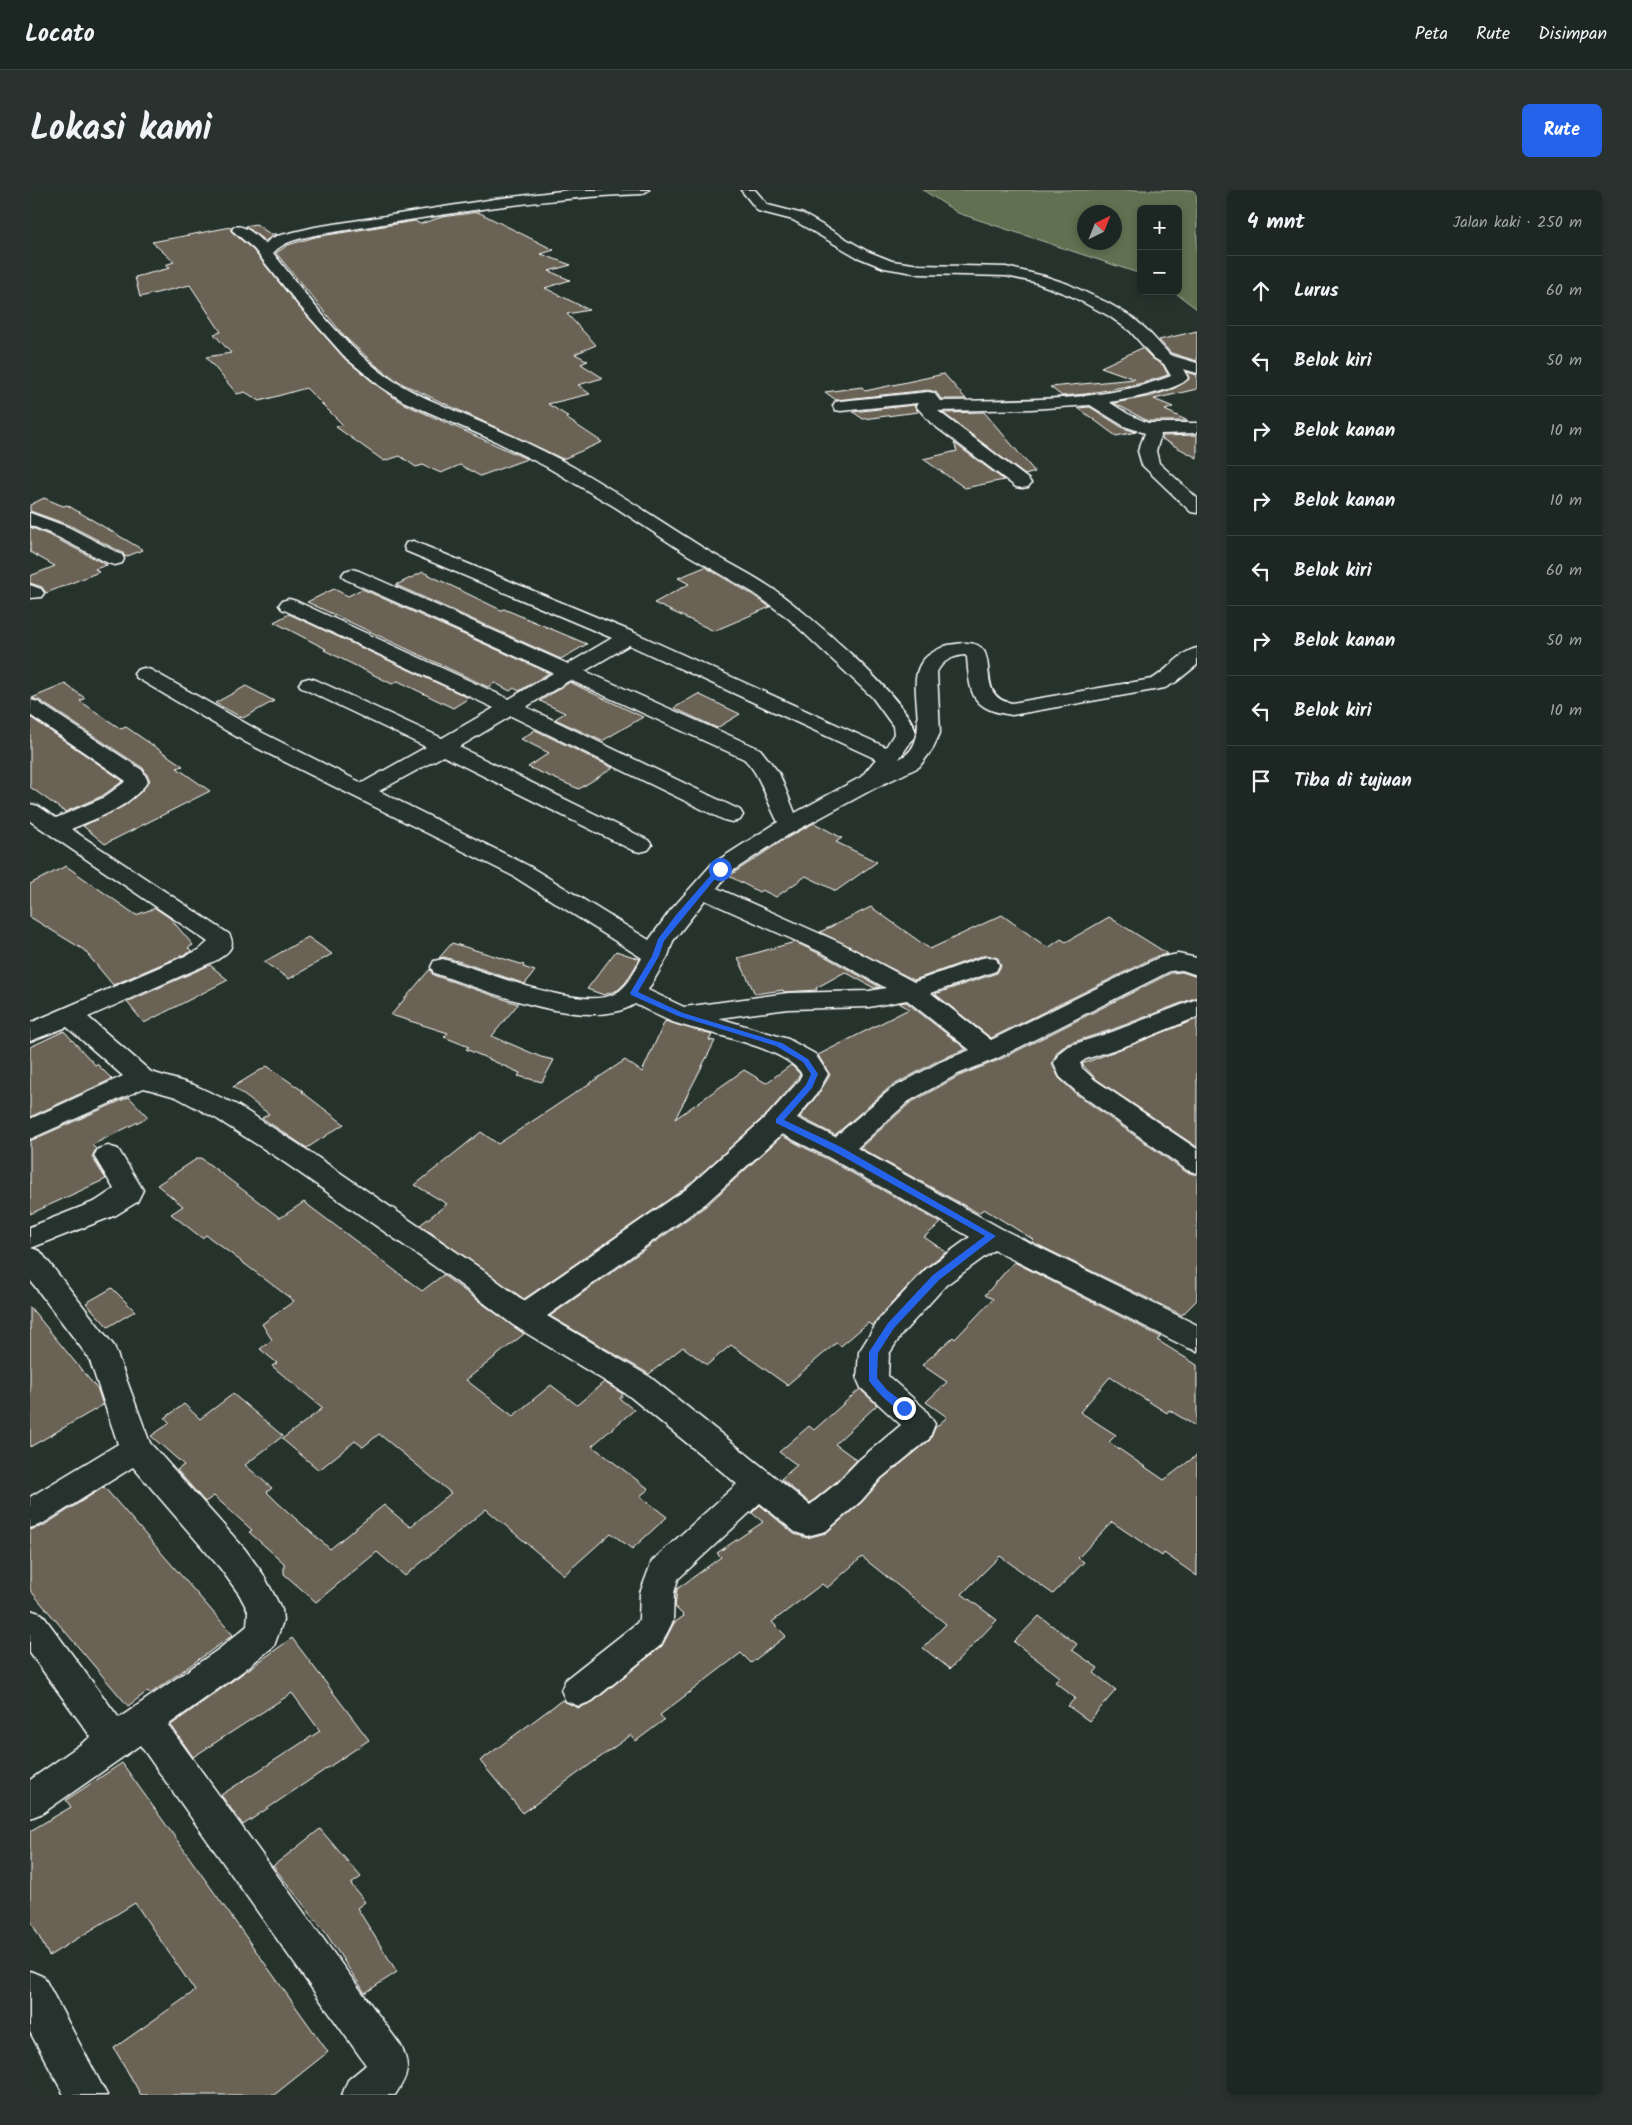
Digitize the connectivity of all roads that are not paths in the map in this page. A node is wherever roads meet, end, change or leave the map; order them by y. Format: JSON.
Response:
{"nodes":[{"id":1,"x":642,"y":190,"type":"edge"},
{"id":2,"x":748,"y":190,"type":"edge"},
{"id":3,"x":612,"y":191,"type":"edge"},
{"id":4,"x":239,"y":230,"type":"dead end"},
{"id":5,"x":265,"y":254,"type":"junction"},
{"id":6,"x":1170,"y":361,"type":"junction"},
{"id":7,"x":1197,"y":368,"type":"edge"},
{"id":8,"x":1092,"y":399,"type":"junction"},
{"id":9,"x":841,"y":406,"type":"dead end"},
{"id":10,"x":936,"y":406,"type":"junction"},
{"id":11,"x":1197,"y":428,"type":"edge"},
{"id":12,"x":1154,"y":430,"type":"junction"},
{"id":13,"x":1022,"y":483,"type":"dead end"},
{"id":14,"x":1197,"y":508,"type":"edge"},
{"id":15,"x":30,"y":519,"type":"edge"},
{"id":16,"x":413,"y":547,"type":"dead end"},
{"id":17,"x":115,"y":559,"type":"dead end"},
{"id":18,"x":352,"y":575,"type":"dead end"},
{"id":19,"x":289,"y":605,"type":"dead end"},
{"id":20,"x":628,"y":637,"type":"junction"},
{"id":21,"x":1197,"y":654,"type":"edge"},
{"id":22,"x":569,"y":672,"type":"junction"},
{"id":23,"x":144,"y":674,"type":"dead end"},
{"id":24,"x":309,"y":684,"type":"dead end"},
{"id":25,"x":30,"y":706,"type":"edge"},
{"id":26,"x":510,"y":707,"type":"junction"},
{"id":27,"x":444,"y":747,"type":"junction"},
{"id":28,"x":890,"y":757,"type":"junction"},
{"id":29,"x":867,"y":784,"type":"junction"},
{"id":30,"x":361,"y":792,"type":"junction"},
{"id":31,"x":30,"y":811,"type":"edge"},
{"id":32,"x":732,"y":815,"type":"dead end"},
{"id":33,"x":791,"y":825,"type":"junction"},
{"id":34,"x":53,"y":828,"type":"junction"},
{"id":35,"x":640,"y":845,"type":"dead end"},
{"id":36,"x":702,"y":890,"type":"junction"},
{"id":37,"x":656,"y":956,"type":"junction"},
{"id":38,"x":987,"y":965,"type":"dead end"},
{"id":39,"x":443,"y":967,"type":"dead end"},
{"id":40,"x":1197,"y":967,"type":"edge"},
{"id":41,"x":912,"y":991,"type":"junction"},
{"id":42,"x":634,"y":993,"type":"junction"},
{"id":43,"x":1197,"y":1007,"type":"edge"},
{"id":44,"x":680,"y":1015,"type":"junction"},
{"id":45,"x":71,"y":1016,"type":"junction"},
{"id":46,"x":30,"y":1033,"type":"edge"},
{"id":47,"x":989,"y":1052,"type":"junction"},
{"id":48,"x":142,"y":1078,"type":"junction"},
{"id":49,"x":779,"y":1121,"type":"junction"},
{"id":50,"x":30,"y":1130,"type":"edge"},
{"id":51,"x":838,"y":1150,"type":"junction"},
{"id":52,"x":108,"y":1156,"type":"dead end"},
{"id":53,"x":1197,"y":1163,"type":"edge"},
{"id":54,"x":992,"y":1236,"type":"junction"},
{"id":55,"x":30,"y":1238,"type":"edge"},
{"id":56,"x":30,"y":1259,"type":"edge"},
{"id":57,"x":524,"y":1317,"type":"junction"},
{"id":58,"x":1197,"y":1339,"type":"edge"},
{"id":59,"x":136,"y":1449,"type":"junction"},
{"id":60,"x":759,"y":1485,"type":"junction"},
{"id":61,"x":30,"y":1514,"type":"edge"},
{"id":62,"x":30,"y":1626,"type":"edge"},
{"id":63,"x":579,"y":1690,"type":"dead end"},
{"id":64,"x":129,"y":1731,"type":"junction"},
{"id":65,"x":30,"y":1801,"type":"edge"},
{"id":66,"x":30,"y":1991,"type":"edge"},
{"id":67,"x":86,"y":2095,"type":"edge"},
{"id":68,"x":363,"y":2095,"type":"edge"}],
"edges":[{"from":1,"to":3,"type":"street"},
{"from":2,"to":6,"type":"street"},
{"from":3,"to":5,"type":"street"},
{"from":4,"to":5,"type":"street"},
{"from":5,"to":28,"type":"street"},
{"from":6,"to":7,"type":"street"},
{"from":6,"to":8,"type":"street"},
{"from":8,"to":10,"type":"street"},
{"from":8,"to":12,"type":"street"},
{"from":9,"to":10,"type":"street"},
{"from":10,"to":13,"type":"street"},
{"from":11,"to":12,"type":"street"},
{"from":12,"to":14,"type":"street"},
{"from":15,"to":17,"type":"street"},
{"from":16,"to":20,"type":"street"},
{"from":18,"to":22,"type":"street"},
{"from":19,"to":26,"type":"street"},
{"from":20,"to":22,"type":"street"},
{"from":20,"to":28,"type":"street"},
{"from":21,"to":29,"type":"street"},
{"from":22,"to":26,"type":"street"},
{"from":22,"to":33,"type":"street"},
{"from":23,"to":30,"type":"street"},
{"from":24,"to":27,"type":"street"},
{"from":25,"to":34,"type":"street"},
{"from":26,"to":27,"type":"street"},
{"from":26,"to":32,"type":"street"},
{"from":27,"to":30,"type":"street"},
{"from":27,"to":35,"type":"street"},
{"from":28,"to":29,"type":"street"},
{"from":29,"to":33,"type":"street"},
{"from":30,"to":37,"type":"street"},
{"from":31,"to":34,"type":"street"},
{"from":33,"to":36,"type":"street"},
{"from":34,"to":45,"type":"street"},
{"from":36,"to":37,"type":"street"},
{"from":36,"to":41,"type":"street"},
{"from":37,"to":42,"type":"street"},
{"from":38,"to":41,"type":"street"},
{"from":39,"to":42,"type":"street"},
{"from":40,"to":47,"type":"street"},
{"from":41,"to":44,"type":"street"},
{"from":41,"to":47,"type":"street"},
{"from":42,"to":44,"type":"street"},
{"from":43,"to":53,"type":"street"},
{"from":44,"to":49,"type":"street"},
{"from":45,"to":46,"type":"street"},
{"from":45,"to":48,"type":"street"},
{"from":47,"to":51,"type":"street"},
{"from":48,"to":50,"type":"street"},
{"from":48,"to":57,"type":"street"},
{"from":49,"to":51,"type":"street"},
{"from":49,"to":57,"type":"street"},
{"from":51,"to":54,"type":"street"},
{"from":52,"to":55,"type":"street"},
{"from":54,"to":58,"type":"street"},
{"from":54,"to":60,"type":"street"},
{"from":56,"to":59,"type":"street"},
{"from":57,"to":60,"type":"street"},
{"from":59,"to":61,"type":"street"},
{"from":59,"to":64,"type":"street"},
{"from":60,"to":63,"type":"street"},
{"from":62,"to":64,"type":"street"},
{"from":64,"to":65,"type":"street"},
{"from":64,"to":68,"type":"street"},
{"from":66,"to":67,"type":"street"}]}
